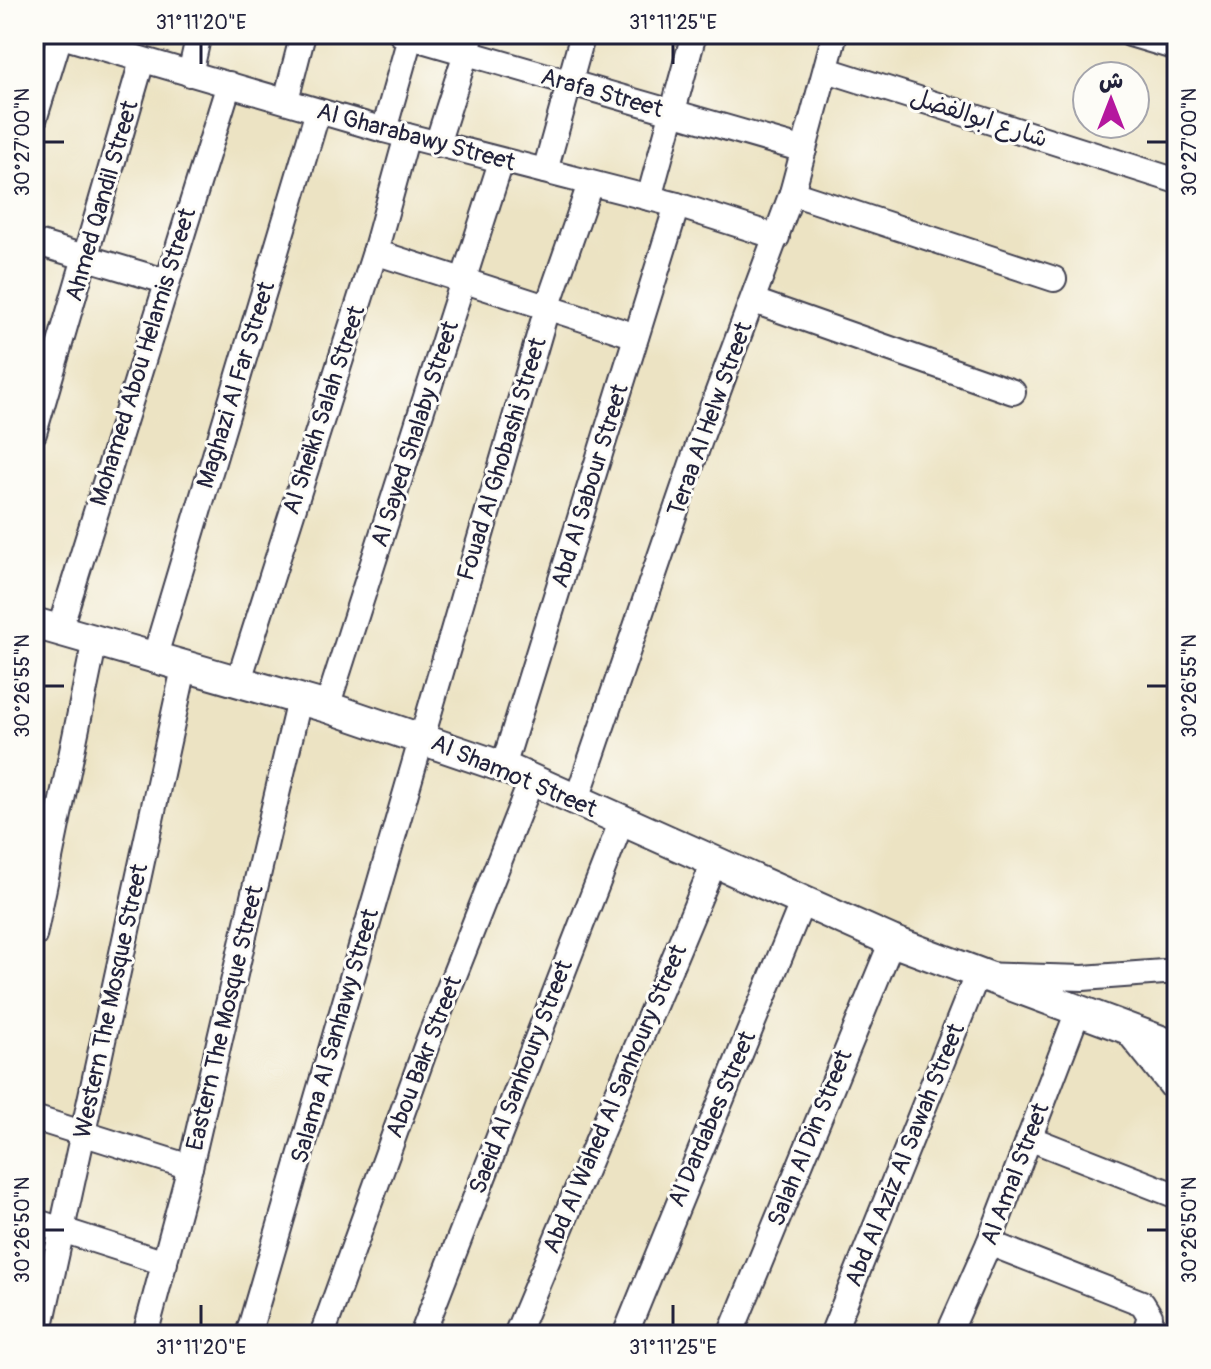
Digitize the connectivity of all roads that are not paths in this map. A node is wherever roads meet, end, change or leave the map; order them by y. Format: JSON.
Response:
{"nodes":[{"id":1,"x":199,"y":34,"type":"edge"},
{"id":2,"x":303,"y":34,"type":"edge"},
{"id":3,"x":583,"y":34,"type":"edge"},
{"id":4,"x":694,"y":34,"type":"edge"},
{"id":5,"x":835,"y":34,"type":"edge"},
{"id":6,"x":1130,"y":34,"type":"edge"},
{"id":7,"x":58,"y":35,"type":"edge"},
{"id":8,"x":408,"y":35,"type":"edge"},
{"id":9,"x":94,"y":40,"type":"edge"},
{"id":10,"x":469,"y":44,"type":"edge"},
{"id":11,"x":1177,"y":48,"type":"edge"},
{"id":12,"x":142,"y":61,"type":"junction"},
{"id":13,"x":827,"y":70,"type":"junction"},
{"id":14,"x":190,"y":74,"type":"junction"},
{"id":15,"x":229,"y":84,"type":"junction"},
{"id":16,"x":570,"y":84,"type":"junction"},
{"id":17,"x":286,"y":100,"type":"junction"},
{"id":18,"x":318,"y":111,"type":"junction"},
{"id":19,"x":672,"y":114,"type":"junction"},
{"id":20,"x":34,"y":120,"type":"edge"},
{"id":21,"x":396,"y":133,"type":"junction"},
{"id":22,"x":437,"y":144,"type":"junction"},
{"id":23,"x":804,"y":150,"type":"junction"},
{"id":24,"x":501,"y":162,"type":"junction"},
{"id":25,"x":545,"y":171,"type":"junction"},
{"id":26,"x":1177,"y":181,"type":"edge"},
{"id":27,"x":590,"y":184,"type":"junction"},
{"id":28,"x":792,"y":193,"type":"junction"},
{"id":29,"x":649,"y":198,"type":"junction"},
{"id":30,"x":677,"y":205,"type":"junction"},
{"id":31,"x":777,"y":237,"type":"junction"},
{"id":32,"x":34,"y":242,"type":"edge"},
{"id":33,"x":375,"y":252,"type":"junction"},
{"id":34,"x":85,"y":258,"type":"junction"},
{"id":35,"x":1054,"y":279,"type":"dead end"},
{"id":36,"x":464,"y":280,"type":"junction"},
{"id":37,"x":165,"y":281,"type":"junction"},
{"id":38,"x":754,"y":301,"type":"junction"},
{"id":39,"x":547,"y":308,"type":"junction"},
{"id":40,"x":636,"y":336,"type":"junction"},
{"id":41,"x":1013,"y":392,"type":"dead end"},
{"id":42,"x":34,"y":433,"type":"edge"},
{"id":43,"x":47,"y":627,"type":"edge"},
{"id":44,"x":95,"y":640,"type":"junction"},
{"id":45,"x":154,"y":659,"type":"junction"},
{"id":46,"x":184,"y":668,"type":"junction"},
{"id":47,"x":238,"y":683,"type":"junction"},
{"id":48,"x":313,"y":704,"type":"junction"},
{"id":49,"x":420,"y":737,"type":"junction"},
{"id":50,"x":503,"y":767,"type":"junction"},
{"id":51,"x":531,"y":781,"type":"junction"},
{"id":52,"x":576,"y":802,"type":"junction"},
{"id":53,"x":622,"y":820,"type":"junction"},
{"id":54,"x":714,"y":863,"type":"junction"},
{"id":55,"x":802,"y":903,"type":"junction"},
{"id":56,"x":34,"y":936,"type":"edge"},
{"id":57,"x":892,"y":941,"type":"junction"},
{"id":58,"x":1177,"y":971,"type":"edge"},
{"id":59,"x":977,"y":975,"type":"junction"},
{"id":60,"x":1078,"y":1011,"type":"junction"},
{"id":61,"x":1132,"y":1032,"type":"junction"},
{"id":62,"x":1177,"y":1047,"type":"edge"},
{"id":63,"x":1177,"y":1088,"type":"edge"},
{"id":64,"x":34,"y":1118,"type":"edge"},
{"id":65,"x":83,"y":1132,"type":"junction"},
{"id":66,"x":1029,"y":1138,"type":"junction"},
{"id":67,"x":190,"y":1167,"type":"junction"},
{"id":68,"x":1177,"y":1196,"type":"edge"},
{"id":69,"x":34,"y":1221,"type":"edge"},
{"id":70,"x":62,"y":1230,"type":"junction"},
{"id":71,"x":989,"y":1243,"type":"junction"},
{"id":72,"x":165,"y":1263,"type":"junction"},
{"id":73,"x":39,"y":1334,"type":"edge"},
{"id":74,"x":951,"y":1334,"type":"edge"},
{"id":75,"x":145,"y":1335,"type":"edge"},
{"id":76,"x":248,"y":1335,"type":"edge"},
{"id":77,"x":322,"y":1335,"type":"edge"},
{"id":78,"x":422,"y":1335,"type":"edge"},
{"id":79,"x":516,"y":1335,"type":"edge"},
{"id":80,"x":625,"y":1335,"type":"edge"},
{"id":81,"x":730,"y":1335,"type":"edge"},
{"id":82,"x":832,"y":1335,"type":"edge"},
{"id":83,"x":1144,"y":1335,"type":"edge"}],
"edges":[{"from":1,"to":14,"type":"street"},
{"from":2,"to":17,"type":"street"},
{"from":3,"to":16,"type":"street"},
{"from":4,"to":19,"type":"street"},
{"from":5,"to":13,"type":"street","name":"Teraa Al Helw Street"},
{"from":6,"to":11,"type":"street"},
{"from":7,"to":9,"type":"street","name":"Al Gharabawy Street"},
{"from":7,"to":20,"type":"street"},
{"from":8,"to":10,"type":"street","name":"Arafa Street"},
{"from":8,"to":21,"type":"street","name":"Al Sheikh Salah Street"},
{"from":9,"to":12,"type":"street","name":"Al Gharabawy Street"},
{"from":10,"to":16,"type":"street","name":"Arafa Street"},
{"from":10,"to":22,"type":"street"},
{"from":12,"to":14,"type":"street","name":"Al Gharabawy Street"},
{"from":12,"to":34,"type":"street","name":"Ahmed Qandil Street"},
{"from":13,"to":23,"type":"street","name":"Teraa Al Helw Street"},
{"from":13,"to":26,"type":"street","name":"شارع ابوالفضل"},
{"from":14,"to":15,"type":"street","name":"Al Gharabawy Street"},
{"from":15,"to":17,"type":"street","name":"Al Gharabawy Street"},
{"from":15,"to":37,"type":"street","name":"Mohamed Abou Helamis Street"},
{"from":16,"to":19,"type":"street","name":"Arafa Street"},
{"from":16,"to":25,"type":"street"},
{"from":17,"to":18,"type":"street","name":"Al Gharabawy Street"},
{"from":18,"to":21,"type":"street","name":"Al Gharabawy Street"},
{"from":18,"to":45,"type":"street","name":"Maghazi Al Far Street"},
{"from":19,"to":23,"type":"street","name":"Arafa Street"},
{"from":19,"to":29,"type":"street"},
{"from":21,"to":22,"type":"street","name":"Al Gharabawy Street"},
{"from":21,"to":33,"type":"street","name":"Al Sheikh Salah Street"},
{"from":22,"to":24,"type":"street","name":"Al Gharabawy Street"},
{"from":23,"to":28,"type":"street","name":"Teraa Al Helw Street"},
{"from":24,"to":25,"type":"street","name":"Al Gharabawy Street"},
{"from":24,"to":36,"type":"street","name":"Al Sayed Shalaby Street"},
{"from":25,"to":27,"type":"street","name":"Al Gharabawy Street"},
{"from":27,"to":29,"type":"street","name":"Al Gharabawy Street"},
{"from":27,"to":39,"type":"street","name":"Fouad Al Ghobashi Street"},
{"from":28,"to":31,"type":"street","name":"Teraa Al Helw Street"},
{"from":28,"to":35,"type":"street"},
{"from":29,"to":30,"type":"street","name":"Al Gharabawy Street"},
{"from":30,"to":31,"type":"street","name":"Al Gharabawy Street"},
{"from":30,"to":40,"type":"street","name":"Abd Al Sabour Street"},
{"from":31,"to":38,"type":"street","name":"Teraa Al Helw Street"},
{"from":32,"to":34,"type":"street"},
{"from":33,"to":36,"type":"street"},
{"from":33,"to":47,"type":"street","name":"Al Sheikh Salah Street"},
{"from":34,"to":37,"type":"street"},
{"from":34,"to":42,"type":"street","name":"Ahmed Qandil Street"},
{"from":36,"to":39,"type":"street"},
{"from":36,"to":48,"type":"street","name":"Al Sayed Shalaby Street"},
{"from":37,"to":43,"type":"street","name":"Mohamed Abou Helamis Street"},
{"from":38,"to":41,"type":"street"},
{"from":38,"to":52,"type":"street","name":"Teraa Al Helw Street"},
{"from":39,"to":40,"type":"street"},
{"from":39,"to":49,"type":"street","name":"Fouad Al Ghobashi Street"},
{"from":40,"to":50,"type":"street","name":"Abd Al Sabour Street"},
{"from":43,"to":44,"type":"street","name":"Al Shamot Street"},
{"from":44,"to":45,"type":"street","name":"Al Shamot Street"},
{"from":44,"to":56,"type":"street"},
{"from":45,"to":46,"type":"street","name":"Al Shamot Street"},
{"from":46,"to":47,"type":"street","name":"Al Shamot Street"},
{"from":46,"to":65,"type":"street","name":"Western The Mosque Street"},
{"from":47,"to":48,"type":"street","name":"Al Shamot Street"},
{"from":48,"to":49,"type":"street","name":"Al Shamot Street"},
{"from":48,"to":67,"type":"street","name":"Eastern The Mosque Street"},
{"from":49,"to":50,"type":"street","name":"Al Shamot Street"},
{"from":49,"to":76,"type":"street","name":"Salama Al Sanhawy Street"},
{"from":50,"to":51,"type":"street","name":"Al Shamot Street"},
{"from":51,"to":52,"type":"street","name":"Al Shamot Street"},
{"from":51,"to":77,"type":"street","name":"Abou Bakr Street"},
{"from":52,"to":53,"type":"street","name":"Al Shamot Street"},
{"from":53,"to":54,"type":"street","name":"Al Shamot Street"},
{"from":53,"to":78,"type":"street","name":"Saeid Al Sanhoury Street"},
{"from":54,"to":55,"type":"street","name":"Al Shamot Street"},
{"from":54,"to":79,"type":"street","name":"Abd Al Wahed Al Sanhoury Street"},
{"from":55,"to":57,"type":"street","name":"Al Shamot Street"},
{"from":55,"to":80,"type":"street","name":"Al Dardabes Street"},
{"from":57,"to":59,"type":"street","name":"Al Shamot Street"},
{"from":57,"to":81,"type":"street","name":"Salah Al Din Street"},
{"from":58,"to":59,"type":"street","name":"Al Shamot Street"},
{"from":59,"to":60,"type":"street","name":"Al Shamot Street"},
{"from":59,"to":82,"type":"street","name":"Abd Al Aziz Al Sawah Street"},
{"from":60,"to":61,"type":"street","name":"Al Shamot Street"},
{"from":60,"to":66,"type":"street","name":"Al Amal Street"},
{"from":61,"to":62,"type":"street","name":"Al Shamot Street"},
{"from":61,"to":63,"type":"street","name":"Al Shamot Street"},
{"from":64,"to":65,"type":"street"},
{"from":65,"to":67,"type":"street"},
{"from":65,"to":70,"type":"street","name":"Western The Mosque Street"},
{"from":66,"to":68,"type":"street"},
{"from":66,"to":71,"type":"street","name":"Al Amal Street"},
{"from":67,"to":72,"type":"street","name":"Eastern The Mosque Street"},
{"from":69,"to":70,"type":"street"},
{"from":70,"to":72,"type":"street"},
{"from":70,"to":73,"type":"street","name":"Western The Mosque Street"},
{"from":71,"to":74,"type":"street","name":"Al Amal Street"},
{"from":71,"to":83,"type":"street"},
{"from":72,"to":75,"type":"street","name":"Eastern The Mosque Street"}]}
